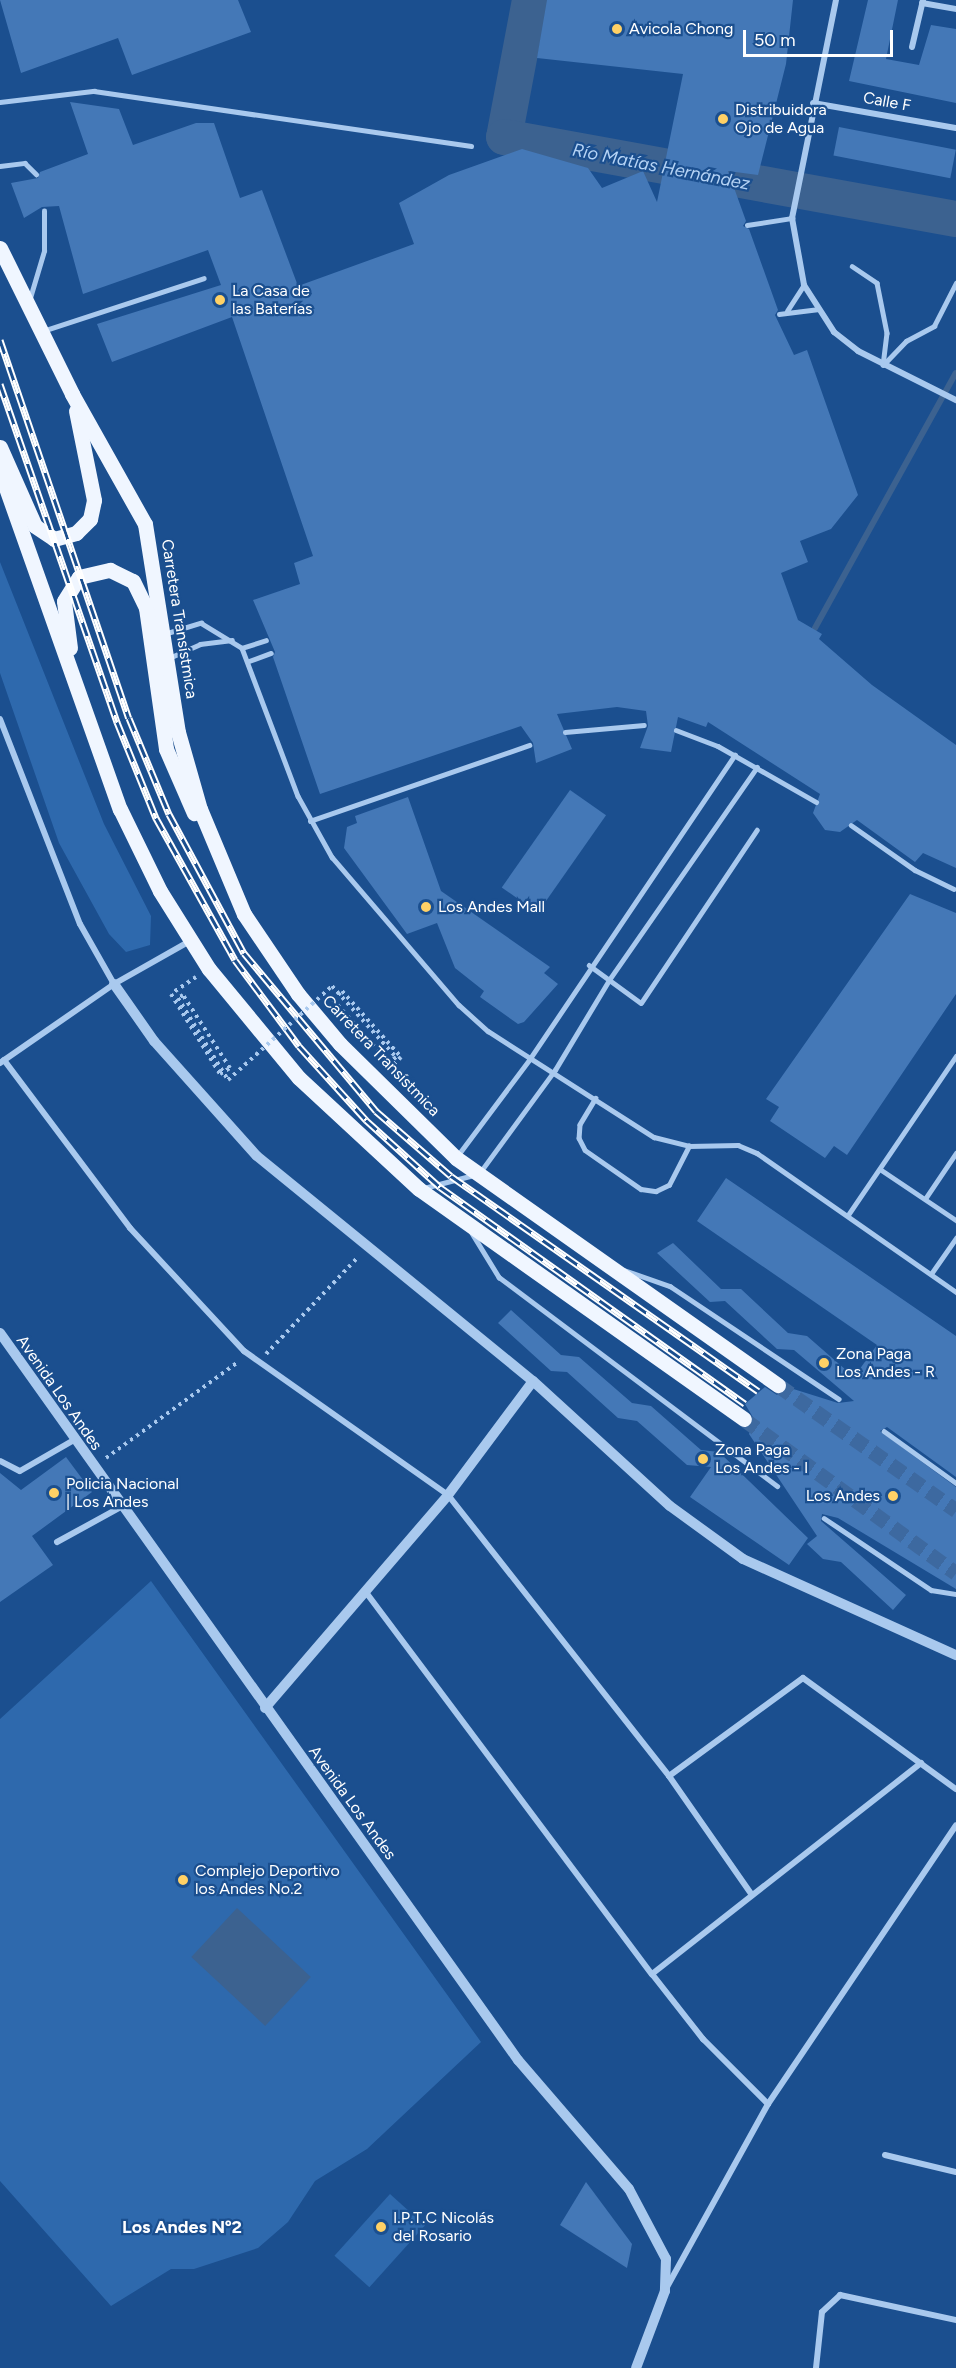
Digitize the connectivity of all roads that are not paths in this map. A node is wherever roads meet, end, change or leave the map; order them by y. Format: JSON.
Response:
{"nodes":[{"id":1,"x":836,"y":0,"type":"edge"},
{"id":2,"x":922,"y":1,"type":"edge"},
{"id":3,"x":956,"y":9,"type":"edge"},
{"id":4,"x":912,"y":47,"type":"dead end"},
{"id":5,"x":0,"y":102,"type":"edge"},
{"id":6,"x":813,"y":103,"type":"junction"},
{"id":7,"x":956,"y":128,"type":"edge"},
{"id":8,"x":471,"y":146,"type":"dead end"},
{"id":9,"x":0,"y":166,"type":"edge"},
{"id":10,"x":36,"y":174,"type":"dead end"},
{"id":11,"x":44,"y":211,"type":"dead end"},
{"id":12,"x":792,"y":218,"type":"junction"},
{"id":13,"x":747,"y":225,"type":"dead end"},
{"id":14,"x":0,"y":248,"type":"edge"},
{"id":15,"x":852,"y":266,"type":"dead end"},
{"id":16,"x":204,"y":278,"type":"dead end"},
{"id":17,"x":956,"y":283,"type":"edge"},
{"id":18,"x":804,"y":285,"type":"junction"},
{"id":19,"x":27,"y":306,"type":"junction"},
{"id":20,"x":817,"y":309,"type":"junction"},
{"id":21,"x":787,"y":310,"type":"junction"},
{"id":22,"x":779,"y":314,"type":"dead end"},
{"id":23,"x":40,"y":332,"type":"junction"},
{"id":24,"x":883,"y":365,"type":"junction"},
{"id":25,"x":72,"y":394,"type":"junction"},
{"id":26,"x":956,"y":400,"type":"edge"},
{"id":27,"x":0,"y":447,"type":"edge"},
{"id":28,"x":0,"y":471,"type":"edge"},
{"id":29,"x":164,"y":634,"type":"junction"},
{"id":30,"x":232,"y":640,"type":"junction"},
{"id":31,"x":266,"y":640,"type":"dead end"},
{"id":32,"x":242,"y":648,"type":"junction"},
{"id":33,"x":271,"y":653,"type":"dead end"},
{"id":34,"x":167,"y":659,"type":"junction"},
{"id":35,"x":249,"y":662,"type":"junction"},
{"id":36,"x":0,"y":719,"type":"edge"},
{"id":37,"x":644,"y":725,"type":"dead end"},
{"id":38,"x":676,"y":730,"type":"dead end"},
{"id":39,"x":565,"y":732,"type":"dead end"},
{"id":40,"x":529,"y":745,"type":"dead end"},
{"id":41,"x":735,"y":755,"type":"junction"},
{"id":42,"x":757,"y":767,"type":"junction"},
{"id":43,"x":816,"y":802,"type":"dead end"},
{"id":44,"x":120,"y":809,"type":"junction"},
{"id":45,"x":310,"y":821,"type":"junction"},
{"id":46,"x":850,"y":825,"type":"dead end"},
{"id":47,"x":757,"y":830,"type":"dead end"},
{"id":48,"x":222,"y":866,"type":"junction"},
{"id":49,"x":954,"y":889,"type":"dead end"},
{"id":50,"x":190,"y":941,"type":"junction"},
{"id":51,"x":589,"y":965,"type":"junction"},
{"id":52,"x":609,"y":980,"type":"junction"},
{"id":53,"x":114,"y":984,"type":"junction"},
{"id":54,"x":956,"y":1056,"type":"edge"},
{"id":55,"x":529,"y":1060,"type":"junction"},
{"id":56,"x":2,"y":1062,"type":"edge"},
{"id":57,"x":555,"y":1070,"type":"junction"},
{"id":58,"x":596,"y":1098,"type":"junction"},
{"id":59,"x":689,"y":1146,"type":"junction"},
{"id":60,"x":956,"y":1153,"type":"edge"},
{"id":61,"x":456,"y":1158,"type":"junction"},
{"id":62,"x":880,"y":1169,"type":"junction"},
{"id":63,"x":478,"y":1174,"type":"junction"},
{"id":64,"x":419,"y":1189,"type":"junction"},
{"id":65,"x":925,"y":1199,"type":"junction"},
{"id":66,"x":848,"y":1215,"type":"junction"},
{"id":67,"x":956,"y":1220,"type":"edge"},
{"id":68,"x":466,"y":1223,"type":"junction"},
{"id":69,"x":956,"y":1238,"type":"edge"},
{"id":70,"x":610,"y":1267,"type":"junction"},
{"id":71,"x":931,"y":1275,"type":"junction"},
{"id":72,"x":956,"y":1292,"type":"edge"},
{"id":73,"x":2,"y":1340,"type":"edge"},
{"id":74,"x":533,"y":1381,"type":"junction"},
{"id":75,"x":778,"y":1385,"type":"tunnel mouth"},
{"id":76,"x":839,"y":1399,"type":"dead end"},
{"id":77,"x":744,"y":1419,"type":"tunnel mouth"},
{"id":78,"x":884,"y":1431,"type":"dead end"},
{"id":79,"x":74,"y":1440,"type":"junction"},
{"id":80,"x":0,"y":1461,"type":"edge"},
{"id":81,"x":956,"y":1483,"type":"edge"},
{"id":82,"x":777,"y":1486,"type":"dead end"},
{"id":83,"x":448,"y":1495,"type":"junction"},
{"id":84,"x":121,"y":1507,"type":"junction"},
{"id":85,"x":824,"y":1518,"type":"dead end"},
{"id":86,"x":57,"y":1542,"type":"dead end"},
{"id":87,"x":365,"y":1591,"type":"junction"},
{"id":88,"x":956,"y":1594,"type":"edge"},
{"id":89,"x":956,"y":1655,"type":"edge"},
{"id":90,"x":265,"y":1708,"type":"junction"},
{"id":91,"x":921,"y":1763,"type":"junction"},
{"id":92,"x":669,"y":1776,"type":"junction"},
{"id":93,"x":956,"y":1789,"type":"edge"},
{"id":94,"x":956,"y":1825,"type":"edge"},
{"id":95,"x":752,"y":1895,"type":"junction"},
{"id":96,"x":652,"y":1974,"type":"junction"},
{"id":97,"x":768,"y":2104,"type":"junction"},
{"id":98,"x":885,"y":2155,"type":"dead end"},
{"id":99,"x":956,"y":2172,"type":"edge"},
{"id":100,"x":665,"y":2291,"type":"junction"},
{"id":101,"x":956,"y":2320,"type":"edge"},
{"id":102,"x":636,"y":2368,"type":"edge"},
{"id":103,"x":816,"y":2368,"type":"edge"}],
"edges":[{"from":1,"to":6,"type":"street"},
{"from":2,"to":3,"type":"street"},
{"from":2,"to":4,"type":"street"},
{"from":5,"to":8,"type":"lane"},
{"from":6,"to":7,"type":"street","name":"Calle F"},
{"from":6,"to":12,"type":"street"},
{"from":9,"to":10,"type":"lane"},
{"from":11,"to":19,"type":"lane"},
{"from":12,"to":13,"type":"lane"},
{"from":12,"to":18,"type":"street"},
{"from":14,"to":19,"type":"main road","name":"Carretera Transístmica"},
{"from":15,"to":24,"type":"lane"},
{"from":16,"to":23,"type":"lane"},
{"from":17,"to":24,"type":"lane"},
{"from":18,"to":20,"type":"street"},
{"from":18,"to":21,"type":"lane"},
{"from":19,"to":23,"type":"main road","name":"Carretera Transístmica"},
{"from":20,"to":21,"type":"lane"},
{"from":20,"to":24,"type":"street"},
{"from":21,"to":22,"type":"lane"},
{"from":23,"to":25,"type":"main road","name":"Carretera Transístmica"},
{"from":24,"to":26,"type":"street"},
{"from":25,"to":27,"type":"main road"},
{"from":25,"to":29,"type":"main road","name":"Carretera Transístmica"},
{"from":28,"to":44,"type":"main road"},
{"from":29,"to":30,"type":"lane"},
{"from":29,"to":34,"type":"main road","name":"Carretera Transístmica"},
{"from":30,"to":32,"type":"lane"},
{"from":30,"to":34,"type":"lane"},
{"from":31,"to":32,"type":"lane"},
{"from":32,"to":35,"type":"lane"},
{"from":33,"to":35,"type":"lane"},
{"from":34,"to":48,"type":"main road","name":"Carretera Transístmica"},
{"from":35,"to":45,"type":"lane"},
{"from":36,"to":53,"type":"street"},
{"from":37,"to":39,"type":"lane"},
{"from":38,"to":41,"type":"lane"},
{"from":40,"to":45,"type":"lane"},
{"from":41,"to":42,"type":"lane"},
{"from":41,"to":51,"type":"lane"},
{"from":42,"to":43,"type":"lane"},
{"from":42,"to":52,"type":"lane"},
{"from":44,"to":48,"type":"main road"},
{"from":44,"to":50,"type":"main road"},
{"from":45,"to":55,"type":"lane"},
{"from":46,"to":49,"type":"lane"},
{"from":47,"to":52,"type":"lane"},
{"from":48,"to":61,"type":"main road","name":"Carretera Transístmica"},
{"from":50,"to":53,"type":"street"},
{"from":50,"to":64,"type":"main road"},
{"from":51,"to":52,"type":"lane"},
{"from":51,"to":55,"type":"lane"},
{"from":52,"to":57,"type":"lane"},
{"from":53,"to":56,"type":"street"},
{"from":53,"to":74,"type":"street"},
{"from":54,"to":62,"type":"lane"},
{"from":55,"to":57,"type":"lane"},
{"from":55,"to":61,"type":"lane"},
{"from":56,"to":83,"type":"street"},
{"from":57,"to":58,"type":"lane"},
{"from":57,"to":63,"type":"lane"},
{"from":58,"to":59,"type":"lane"},
{"from":58,"to":59,"type":"lane"},
{"from":59,"to":66,"type":"lane"},
{"from":60,"to":65,"type":"lane"},
{"from":61,"to":63,"type":"main road","name":"Carretera Transístmica"},
{"from":62,"to":65,"type":"lane"},
{"from":62,"to":66,"type":"lane"},
{"from":63,"to":64,"type":"lane"},
{"from":63,"to":70,"type":"main road","name":"Carretera Transístmica"},
{"from":64,"to":68,"type":"main road"},
{"from":65,"to":67,"type":"lane"},
{"from":66,"to":71,"type":"lane"},
{"from":68,"to":77,"type":"main road"},
{"from":68,"to":82,"type":"lane"},
{"from":69,"to":71,"type":"lane"},
{"from":70,"to":75,"type":"main road","name":"Carretera Transístmica"},
{"from":70,"to":76,"type":"lane"},
{"from":71,"to":72,"type":"lane"},
{"from":73,"to":79,"type":"street","name":"Avenida Los Andes"},
{"from":74,"to":83,"type":"street"},
{"from":74,"to":89,"type":"street"},
{"from":78,"to":81,"type":"lane"},
{"from":79,"to":80,"type":"street"},
{"from":79,"to":84,"type":"street","name":"Avenida Los Andes"},
{"from":83,"to":87,"type":"street"},
{"from":83,"to":92,"type":"street"},
{"from":84,"to":86,"type":"street"},
{"from":84,"to":90,"type":"street","name":"Avenida Los Andes"},
{"from":85,"to":88,"type":"lane"},
{"from":87,"to":90,"type":"street"},
{"from":87,"to":96,"type":"street"},
{"from":90,"to":100,"type":"street","name":"Avenida Los Andes"},
{"from":91,"to":92,"type":"street"},
{"from":91,"to":93,"type":"street"},
{"from":91,"to":95,"type":"street"},
{"from":92,"to":95,"type":"street"},
{"from":94,"to":97,"type":"street"},
{"from":95,"to":96,"type":"street"},
{"from":96,"to":97,"type":"street"},
{"from":97,"to":100,"type":"street"},
{"from":98,"to":99,"type":"street"},
{"from":100,"to":102,"type":"street","name":"Avenida Los Andes"},
{"from":101,"to":103,"type":"street"}]}
